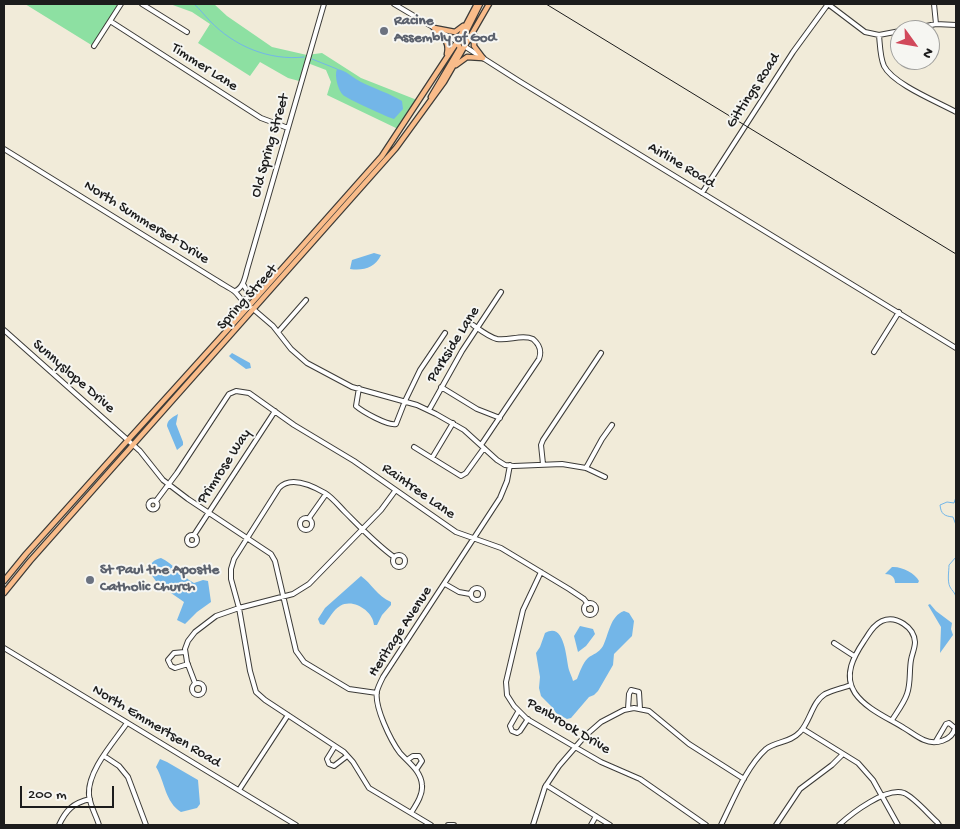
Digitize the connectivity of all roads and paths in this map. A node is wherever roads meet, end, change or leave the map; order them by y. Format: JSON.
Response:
{"nodes":[{"id":1,"x":121,"y":4,"type":"edge"},
{"id":2,"x":142,"y":4,"type":"edge"},
{"id":3,"x":324,"y":4,"type":"edge"},
{"id":4,"x":394,"y":4,"type":"edge"},
{"id":5,"x":479,"y":4,"type":"edge"},
{"id":6,"x":489,"y":4,"type":"edge"},
{"id":7,"x":828,"y":4,"type":"edge"},
{"id":8,"x":934,"y":4,"type":"edge"},
{"id":9,"x":471,"y":15,"type":"junction"},
{"id":10,"x":936,"y":20,"type":"edge"},
{"id":11,"x":110,"y":22,"type":"junction"},
{"id":12,"x":940,"y":24,"type":"edge"},
{"id":13,"x":956,"y":25,"type":"edge"},
{"id":14,"x":434,"y":28,"type":"junction"},
{"id":15,"x":476,"y":28,"type":"junction"},
{"id":16,"x":187,"y":32,"type":"dead end"},
{"id":17,"x":890,"y":33,"type":"edge"},
{"id":18,"x":880,"y":35,"type":"junction"},
{"id":19,"x":457,"y":42,"type":"junction"},
{"id":20,"x":94,"y":46,"type":"dead end"},
{"id":21,"x":465,"y":46,"type":"junction"},
{"id":22,"x":483,"y":58,"type":"junction"},
{"id":23,"x":445,"y":61,"type":"junction"},
{"id":24,"x":449,"y":74,"type":"junction"},
{"id":25,"x":956,"y":112,"type":"edge"},
{"id":26,"x":420,"y":116,"type":"junction"},
{"id":27,"x":288,"y":128,"type":"junction"},
{"id":28,"x":4,"y":149,"type":"edge"},
{"id":29,"x":702,"y":192,"type":"junction"},
{"id":30,"x":243,"y":284,"type":"junction"},
{"id":31,"x":235,"y":291,"type":"junction"},
{"id":32,"x":501,"y":292,"type":"dead end"},
{"id":33,"x":306,"y":300,"type":"dead end"},
{"id":34,"x":249,"y":306,"type":"junction"},
{"id":35,"x":254,"y":310,"type":"junction"},
{"id":36,"x":899,"y":312,"type":"junction"},
{"id":37,"x":475,"y":326,"type":"junction"},
{"id":38,"x":4,"y":330,"type":"edge"},
{"id":39,"x":278,"y":332,"type":"junction"},
{"id":40,"x":445,"y":333,"type":"dead end"},
{"id":41,"x":956,"y":348,"type":"edge"},
{"id":42,"x":874,"y":352,"type":"dead end"},
{"id":43,"x":601,"y":353,"type":"dead end"},
{"id":44,"x":441,"y":387,"type":"junction"},
{"id":45,"x":359,"y":388,"type":"junction"},
{"id":46,"x":405,"y":401,"type":"junction"},
{"id":47,"x":429,"y":410,"type":"junction"},
{"id":48,"x":275,"y":411,"type":"junction"},
{"id":49,"x":500,"y":418,"type":"junction"},
{"id":50,"x":453,"y":423,"type":"junction"},
{"id":51,"x":612,"y":426,"type":"dead end"},
{"id":52,"x":128,"y":440,"type":"junction"},
{"id":53,"x":134,"y":445,"type":"junction"},
{"id":54,"x":483,"y":446,"type":"junction"},
{"id":55,"x":414,"y":447,"type":"dead end"},
{"id":56,"x":432,"y":458,"type":"junction"},
{"id":57,"x":543,"y":464,"type":"junction"},
{"id":58,"x":510,"y":466,"type":"junction"},
{"id":59,"x":586,"y":468,"type":"junction"},
{"id":60,"x":95,"y":477,"type":"junction"},
{"id":61,"x":605,"y":477,"type":"dead end"},
{"id":62,"x":101,"y":482,"type":"junction"},
{"id":63,"x":169,"y":485,"type":"junction"},
{"id":64,"x":395,"y":491,"type":"junction"},
{"id":65,"x":326,"y":494,"type":"junction"},
{"id":66,"x":156,"y":501,"type":"dead end"},
{"id":67,"x":209,"y":513,"type":"junction"},
{"id":68,"x":309,"y":518,"type":"dead end"},
{"id":69,"x":50,"y":527,"type":"junction"},
{"id":70,"x":362,"y":529,"type":"junction"},
{"id":71,"x":56,"y":532,"type":"junction"},
{"id":72,"x":194,"y":535,"type":"dead end"},
{"id":73,"x":247,"y":538,"type":"junction"},
{"id":74,"x":473,"y":539,"type":"junction"},
{"id":75,"x":394,"y":557,"type":"dead end"},
{"id":76,"x":540,"y":572,"type":"junction"},
{"id":77,"x":4,"y":581,"type":"edge"},
{"id":78,"x":445,"y":584,"type":"junction"},
{"id":79,"x":4,"y":593,"type":"edge"},
{"id":80,"x":470,"y":594,"type":"dead end"},
{"id":81,"x":284,"y":596,"type":"junction"},
{"id":82,"x":588,"y":604,"type":"dead end"},
{"id":83,"x":239,"y":608,"type":"junction"},
{"id":84,"x":834,"y":643,"type":"dead end"},
{"id":85,"x":4,"y":648,"type":"edge"},
{"id":86,"x":185,"y":652,"type":"junction"},
{"id":87,"x":854,"y":656,"type":"junction"},
{"id":88,"x":188,"y":664,"type":"junction"},
{"id":89,"x":195,"y":683,"type":"dead end"},
{"id":90,"x":851,"y":685,"type":"junction"},
{"id":91,"x":377,"y":692,"type":"junction"},
{"id":92,"x":628,"y":709,"type":"junction"},
{"id":93,"x":640,"y":709,"type":"junction"},
{"id":94,"x":518,"y":712,"type":"junction"},
{"id":95,"x":288,"y":715,"type":"junction"},
{"id":96,"x":528,"y":719,"type":"junction"},
{"id":97,"x":892,"y":720,"type":"junction"},
{"id":98,"x":127,"y":722,"type":"junction"},
{"id":99,"x":803,"y":729,"type":"junction"},
{"id":100,"x":936,"y":741,"type":"junction"},
{"id":101,"x":335,"y":746,"type":"junction"},
{"id":102,"x":575,"y":747,"type":"junction"},
{"id":103,"x":843,"y":754,"type":"junction"},
{"id":104,"x":104,"y":756,"type":"junction"},
{"id":105,"x":347,"y":756,"type":"junction"},
{"id":106,"x":407,"y":760,"type":"junction"},
{"id":107,"x":416,"y":770,"type":"junction"},
{"id":108,"x":744,"y":779,"type":"junction"},
{"id":109,"x":546,"y":785,"type":"junction"},
{"id":110,"x":238,"y":790,"type":"junction"},
{"id":111,"x":883,"y":796,"type":"junction"},
{"id":112,"x":90,"y":799,"type":"junction"},
{"id":113,"x":411,"y":813,"type":"junction"},
{"id":114,"x":596,"y":816,"type":"junction"},
{"id":115,"x":286,"y":819,"type":"junction"},
{"id":116,"x":59,"y":825,"type":"edge"},
{"id":117,"x":99,"y":825,"type":"edge"},
{"id":118,"x":146,"y":825,"type":"edge"},
{"id":119,"x":283,"y":825,"type":"edge"},
{"id":120,"x":296,"y":825,"type":"edge"},
{"id":121,"x":431,"y":825,"type":"edge"},
{"id":122,"x":448,"y":825,"type":"edge"},
{"id":123,"x":454,"y":825,"type":"edge"},
{"id":124,"x":532,"y":825,"type":"edge"},
{"id":125,"x":591,"y":825,"type":"edge"},
{"id":126,"x":610,"y":825,"type":"edge"},
{"id":127,"x":706,"y":825,"type":"edge"},
{"id":128,"x":721,"y":825,"type":"edge"},
{"id":129,"x":776,"y":825,"type":"edge"},
{"id":130,"x":839,"y":825,"type":"edge"},
{"id":131,"x":898,"y":825,"type":"edge"},
{"id":132,"x":939,"y":825,"type":"edge"}],
"edges":[{"from":1,"to":11,"type":"street"},
{"from":2,"to":16,"type":"street"},
{"from":3,"to":27,"type":"street","name":"Old Spring Street"},
{"from":4,"to":14,"type":"street","name":"Airline Road"},
{"from":5,"to":9,"type":"main road","name":"Spring Street"},
{"from":5,"to":21,"type":"main road"},
{"from":6,"to":15,"type":"main road","name":"Spring Street"},
{"from":7,"to":18,"type":"street"},
{"from":7,"to":29,"type":"street","name":"Gittings Road"},
{"from":8,"to":10,"type":"street"},
{"from":9,"to":14,"type":"main road"},
{"from":9,"to":19,"type":"main road","name":"Spring Street"},
{"from":11,"to":20,"type":"street"},
{"from":11,"to":27,"type":"street","name":"Timmer Lane"},
{"from":12,"to":13,"type":"street"},
{"from":14,"to":19,"type":"street","name":"Airline Road"},
{"from":14,"to":23,"type":"main road"},
{"from":15,"to":21,"type":"main road","name":"Spring Street"},
{"from":15,"to":22,"type":"main road"},
{"from":17,"to":18,"type":"street"},
{"from":18,"to":25,"type":"street"},
{"from":19,"to":21,"type":"street","name":"Airline Road"},
{"from":19,"to":23,"type":"main road","name":"Spring Street"},
{"from":19,"to":26,"type":"main road"},
{"from":21,"to":22,"type":"street","name":"Airline Road"},
{"from":21,"to":24,"type":"main road","name":"Spring Street"},
{"from":22,"to":24,"type":"main road"},
{"from":22,"to":29,"type":"street","name":"Airline Road"},
{"from":23,"to":34,"type":"main road","name":"Spring Street"},
{"from":24,"to":26,"type":"main road","name":"Spring Street"},
{"from":26,"to":35,"type":"main road","name":"Spring Street"},
{"from":27,"to":30,"type":"street","name":"Old Spring Street"},
{"from":28,"to":31,"type":"street","name":"North Summerset Drive"},
{"from":29,"to":36,"type":"street","name":"Airline Road"},
{"from":30,"to":31,"type":"street"},
{"from":30,"to":31,"type":"street"},
{"from":32,"to":37,"type":"street","name":"Parkside Lane"},
{"from":33,"to":39,"type":"street"},
{"from":34,"to":35,"type":"street"},
{"from":34,"to":52,"type":"main road","name":"Spring Street"},
{"from":35,"to":39,"type":"street"},
{"from":35,"to":53,"type":"main road","name":"Spring Street"},
{"from":36,"to":41,"type":"street","name":"Airline Road"},
{"from":36,"to":42,"type":"street"},
{"from":37,"to":44,"type":"street","name":"Parkside Lane"},
{"from":37,"to":49,"type":"street"},
{"from":38,"to":52,"type":"street","name":"Sunnyslope Drive"},
{"from":39,"to":45,"type":"street"},
{"from":40,"to":46,"type":"street"},
{"from":43,"to":57,"type":"street"},
{"from":44,"to":47,"type":"street","name":"Parkside Lane"},
{"from":44,"to":49,"type":"street"},
{"from":45,"to":46,"type":"street"},
{"from":45,"to":46,"type":"street"},
{"from":46,"to":47,"type":"street"},
{"from":47,"to":50,"type":"street"},
{"from":48,"to":63,"type":"street","name":"Raintree Lane"},
{"from":48,"to":64,"type":"street","name":"Raintree Lane"},
{"from":48,"to":67,"type":"street","name":"Primrose Way"},
{"from":49,"to":54,"type":"street"},
{"from":50,"to":54,"type":"street"},
{"from":50,"to":56,"type":"street"},
{"from":51,"to":59,"type":"street"},
{"from":52,"to":53,"type":"street","name":"Sunnyslope Drive"},
{"from":52,"to":60,"type":"main road","name":"Spring Street"},
{"from":53,"to":62,"type":"main road","name":"Spring Street"},
{"from":53,"to":63,"type":"street","name":"Sunnyslope Drive"},
{"from":54,"to":56,"type":"street"},
{"from":54,"to":58,"type":"street"},
{"from":55,"to":56,"type":"street"},
{"from":57,"to":58,"type":"street"},
{"from":57,"to":59,"type":"street"},
{"from":58,"to":74,"type":"street","name":"Heritage Avenue"},
{"from":59,"to":61,"type":"street"},
{"from":60,"to":62,"type":"main road"},
{"from":60,"to":69,"type":"main road","name":"Spring Street"},
{"from":62,"to":71,"type":"main road","name":"Spring Street"},
{"from":63,"to":66,"type":"street"},
{"from":63,"to":67,"type":"street","name":"Sunnyslope Drive"},
{"from":64,"to":70,"type":"street"},
{"from":64,"to":74,"type":"street","name":"Raintree Lane"},
{"from":65,"to":68,"type":"street"},
{"from":65,"to":70,"type":"street"},
{"from":65,"to":73,"type":"street"},
{"from":67,"to":72,"type":"street","name":"Primrose Way"},
{"from":67,"to":73,"type":"street","name":"Sunnyslope Drive"},
{"from":69,"to":71,"type":"main road"},
{"from":69,"to":77,"type":"main road","name":"Spring Street"},
{"from":70,"to":75,"type":"street"},
{"from":70,"to":81,"type":"street"},
{"from":71,"to":79,"type":"main road","name":"Spring Street"},
{"from":73,"to":81,"type":"street","name":"Sunnyslope Drive"},
{"from":73,"to":83,"type":"street"},
{"from":74,"to":76,"type":"street","name":"Raintree Lane"},
{"from":74,"to":78,"type":"street","name":"Heritage Avenue"},
{"from":76,"to":82,"type":"street","name":"Raintree Lane"},
{"from":76,"to":94,"type":"street","name":"Penbrook Drive"},
{"from":78,"to":80,"type":"street"},
{"from":78,"to":91,"type":"street","name":"Heritage Avenue"},
{"from":81,"to":83,"type":"street"},
{"from":81,"to":91,"type":"street"},
{"from":83,"to":86,"type":"street"},
{"from":83,"to":95,"type":"street"},
{"from":84,"to":87,"type":"street"},
{"from":85,"to":98,"type":"street","name":"North Emmertsen Road"},
{"from":86,"to":88,"type":"street"},
{"from":86,"to":88,"type":"street"},
{"from":87,"to":90,"type":"street"},
{"from":87,"to":97,"type":"street"},
{"from":88,"to":89,"type":"street"},
{"from":90,"to":97,"type":"street"},
{"from":90,"to":99,"type":"street"},
{"from":91,"to":106,"type":"street","name":"Heritage Avenue"},
{"from":92,"to":93,"type":"street"},
{"from":92,"to":93,"type":"street"},
{"from":92,"to":102,"type":"street"},
{"from":93,"to":108,"type":"street"},
{"from":94,"to":96,"type":"street","name":"Penbrook Drive"},
{"from":94,"to":96,"type":"street"},
{"from":95,"to":101,"type":"street"},
{"from":95,"to":110,"type":"street"},
{"from":96,"to":102,"type":"street","name":"Penbrook Drive"},
{"from":97,"to":100,"type":"street"},
{"from":98,"to":104,"type":"street"},
{"from":98,"to":110,"type":"street","name":"North Emmertsen Road"},
{"from":99,"to":103,"type":"street"},
{"from":99,"to":108,"type":"street"},
{"from":100,"to":100,"type":"street"},
{"from":101,"to":105,"type":"street"},
{"from":101,"to":105,"type":"street"},
{"from":102,"to":109,"type":"street"},
{"from":102,"to":127,"type":"street","name":"Penbrook Drive"},
{"from":103,"to":111,"type":"street"},
{"from":103,"to":129,"type":"street"},
{"from":104,"to":112,"type":"street"},
{"from":104,"to":118,"type":"street"},
{"from":105,"to":113,"type":"street"},
{"from":106,"to":107,"type":"street","name":"Heritage Avenue"},
{"from":106,"to":107,"type":"street"},
{"from":107,"to":113,"type":"street"},
{"from":108,"to":128,"type":"street"},
{"from":109,"to":114,"type":"street"},
{"from":109,"to":124,"type":"street"},
{"from":110,"to":115,"type":"street","name":"North Emmertsen Road"},
{"from":111,"to":130,"type":"street"},
{"from":111,"to":131,"type":"street"},
{"from":111,"to":132,"type":"street"},
{"from":112,"to":116,"type":"street"},
{"from":112,"to":117,"type":"street"},
{"from":113,"to":121,"type":"street"},
{"from":114,"to":125,"type":"street"},
{"from":114,"to":126,"type":"street"},
{"from":115,"to":119,"type":"street"},
{"from":115,"to":120,"type":"street","name":"North Emmertsen Road"},
{"from":122,"to":123,"type":"street"}]}
